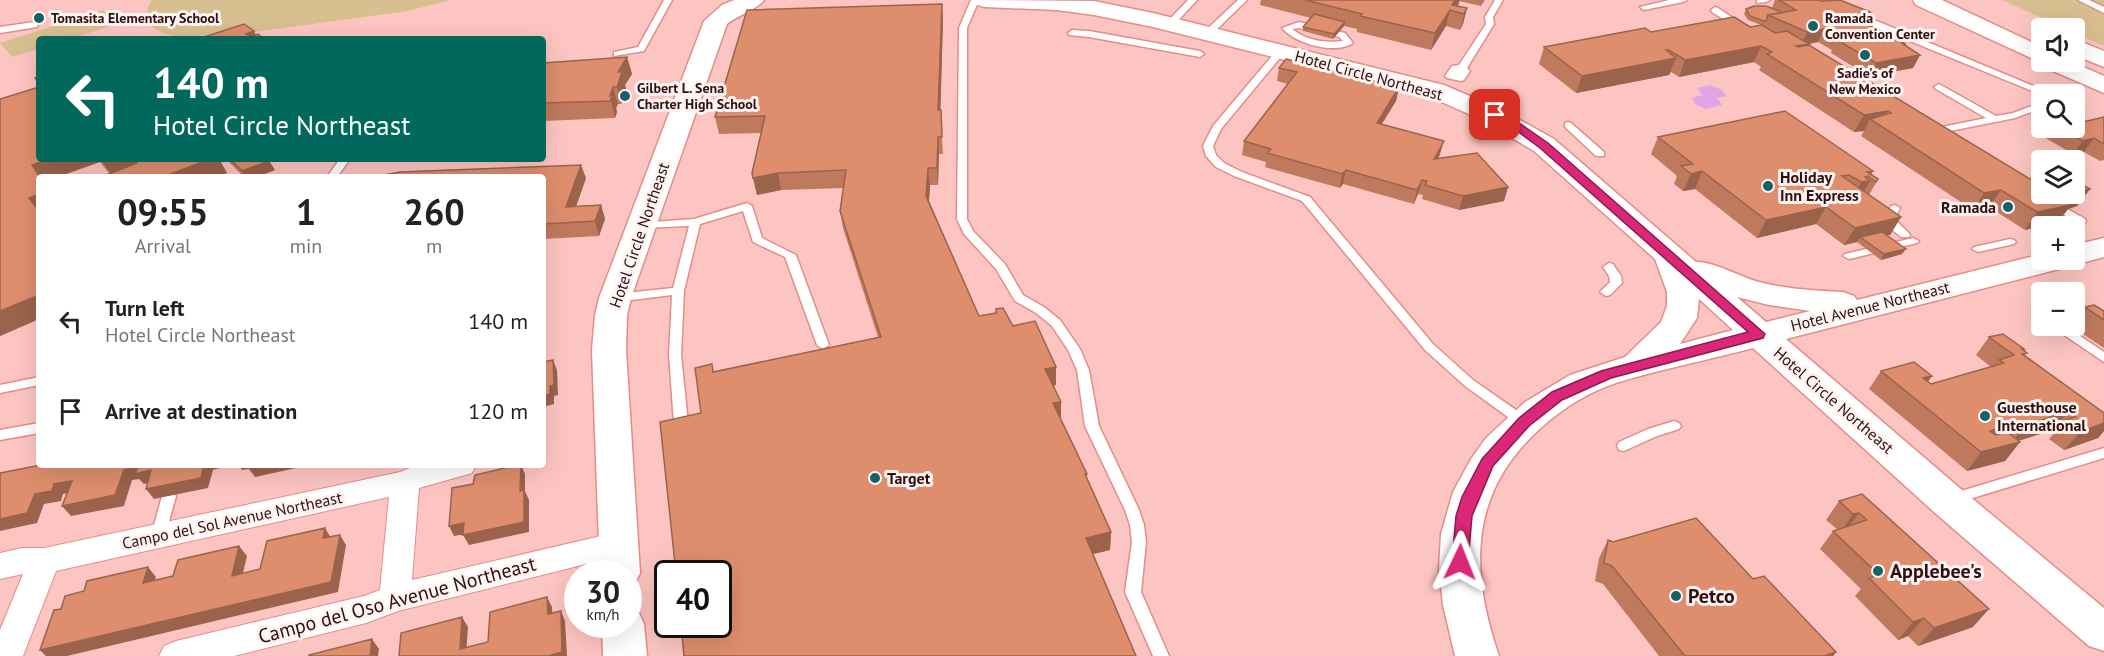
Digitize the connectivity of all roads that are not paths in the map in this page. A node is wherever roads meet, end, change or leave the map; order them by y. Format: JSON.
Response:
{"nodes":[{"id":1,"x":668,"y":0,"type":"edge"},
{"id":2,"x":753,"y":0,"type":"edge"},
{"id":3,"x":975,"y":0,"type":"edge"},
{"id":4,"x":985,"y":0,"type":"edge"},
{"id":5,"x":1193,"y":0,"type":"edge"},
{"id":6,"x":1243,"y":0,"type":"edge"},
{"id":7,"x":1499,"y":0,"type":"edge"},
{"id":8,"x":1683,"y":0,"type":"edge"},
{"id":9,"x":1924,"y":0,"type":"edge"},
{"id":10,"x":1974,"y":0,"type":"edge"},
{"id":11,"x":2082,"y":0,"type":"edge"},
{"id":12,"x":1644,"y":7,"type":"dead end"},
{"id":13,"x":1715,"y":10,"type":"dead end"},
{"id":14,"x":2104,"y":10,"type":"edge"},
{"id":15,"x":1846,"y":11,"type":"edge"},
{"id":16,"x":2003,"y":13,"type":"dead end"},
{"id":17,"x":1170,"y":24,"type":"junction"},
{"id":18,"x":34,"y":25,"type":"dead end"},
{"id":19,"x":0,"y":30,"type":"edge"},
{"id":20,"x":1072,"y":33,"type":"dead end"},
{"id":21,"x":1754,"y":34,"type":"edge"},
{"id":22,"x":1348,"y":43,"type":"joint"},
{"id":23,"x":1204,"y":44,"type":"junction"},
{"id":24,"x":1281,"y":51,"type":"junction"},
{"id":25,"x":2031,"y":51,"type":"edge"},
{"id":26,"x":617,"y":54,"type":"dead end"},
{"id":27,"x":2085,"y":60,"type":"edge"},
{"id":28,"x":2104,"y":60,"type":"edge"},
{"id":29,"x":1462,"y":68,"type":"dead end"},
{"id":30,"x":2085,"y":72,"type":"edge"},
{"id":31,"x":2104,"y":83,"type":"edge"},
{"id":32,"x":1939,"y":87,"type":"dead end"},
{"id":33,"x":2031,"y":87,"type":"edge"},
{"id":34,"x":2031,"y":108,"type":"edge"},
{"id":35,"x":1995,"y":119,"type":"junction"},
{"id":36,"x":1568,"y":125,"type":"dead end"},
{"id":37,"x":1945,"y":129,"type":"edge"},
{"id":38,"x":1600,"y":154,"type":"dead end"},
{"id":39,"x":1895,"y":208,"type":"dead end"},
{"id":40,"x":2064,"y":210,"type":"edge"},
{"id":41,"x":2073,"y":216,"type":"edge"},
{"id":42,"x":695,"y":222,"type":"junction"},
{"id":43,"x":641,"y":225,"type":"junction"},
{"id":44,"x":2010,"y":242,"type":"dead end"},
{"id":45,"x":2104,"y":248,"type":"edge"},
{"id":46,"x":1978,"y":249,"type":"dead end"},
{"id":47,"x":2085,"y":252,"type":"edge"},
{"id":48,"x":1668,"y":255,"type":"junction"},
{"id":49,"x":1849,"y":256,"type":"dead end"},
{"id":50,"x":2031,"y":266,"type":"edge"},
{"id":51,"x":1609,"y":267,"type":"dead end"},
{"id":52,"x":678,"y":291,"type":"junction"},
{"id":53,"x":1606,"y":292,"type":"dead end"},
{"id":54,"x":615,"y":298,"type":"junction"},
{"id":55,"x":1881,"y":303,"type":"junction"},
{"id":56,"x":1759,"y":334,"type":"junction"},
{"id":57,"x":2072,"y":336,"type":"edge"},
{"id":58,"x":823,"y":345,"type":"dead end"},
{"id":59,"x":2104,"y":358,"type":"edge"},
{"id":60,"x":1634,"y":367,"type":"junction"},
{"id":61,"x":36,"y":382,"type":"edge"},
{"id":62,"x":0,"y":389,"type":"edge"},
{"id":63,"x":1524,"y":422,"type":"junction"},
{"id":64,"x":681,"y":423,"type":"edge"},
{"id":65,"x":1674,"y":426,"type":"dead end"},
{"id":66,"x":36,"y":429,"type":"edge"},
{"id":67,"x":0,"y":435,"type":"edge"},
{"id":68,"x":1624,"y":446,"type":"dead end"},
{"id":69,"x":2104,"y":453,"type":"edge"},
{"id":70,"x":449,"y":468,"type":"edge"},
{"id":71,"x":405,"y":482,"type":"junction"},
{"id":72,"x":169,"y":496,"type":"edge"},
{"id":73,"x":1948,"y":501,"type":"junction"},
{"id":74,"x":158,"y":536,"type":"junction"},
{"id":75,"x":619,"y":558,"type":"edge"},
{"id":76,"x":44,"y":561,"type":"junction"},
{"id":77,"x":0,"y":566,"type":"edge"},
{"id":78,"x":2052,"y":589,"type":"junction"},
{"id":79,"x":395,"y":598,"type":"junction"},
{"id":80,"x":2104,"y":624,"type":"edge"},
{"id":81,"x":2104,"y":633,"type":"edge"},
{"id":82,"x":624,"y":638,"type":"edge"},
{"id":83,"x":6,"y":656,"type":"edge"},
{"id":84,"x":177,"y":656,"type":"edge"},
{"id":85,"x":626,"y":656,"type":"edge"},
{"id":86,"x":1161,"y":656,"type":"edge"},
{"id":87,"x":1477,"y":656,"type":"edge"}],
"edges":[{"from":1,"to":26,"type":"lane"},
{"from":2,"to":43,"type":"street","name":"Hotel Circle Northeast"},
{"from":3,"to":86,"type":"lane"},
{"from":4,"to":17,"type":"street","name":"Hotel Circle Northeast"},
{"from":5,"to":17,"type":"lane"},
{"from":6,"to":23,"type":"lane"},
{"from":7,"to":29,"type":"lane"},
{"from":8,"to":12,"type":"lane"},
{"from":9,"to":25,"type":"street"},
{"from":10,"to":16,"type":"street"},
{"from":11,"to":14,"type":"lane"},
{"from":13,"to":21,"type":"lane"},
{"from":15,"to":33,"type":"lane"},
{"from":17,"to":23,"type":"street","name":"Hotel Circle Northeast"},
{"from":18,"to":19,"type":"lane"},
{"from":20,"to":23,"type":"lane"},
{"from":22,"to":22,"type":"lane"},
{"from":23,"to":24,"type":"street","name":"Hotel Circle Northeast"},
{"from":24,"to":48,"type":"street","name":"Hotel Circle Northeast"},
{"from":24,"to":63,"type":"lane"},
{"from":27,"to":28,"type":"street"},
{"from":30,"to":31,"type":"street"},
{"from":32,"to":35,"type":"lane"},
{"from":34,"to":35,"type":"lane"},
{"from":35,"to":37,"type":"lane"},
{"from":36,"to":38,"type":"lane"},
{"from":39,"to":49,"type":"lane"},
{"from":40,"to":41,"type":"lane"},
{"from":42,"to":43,"type":"lane"},
{"from":42,"to":52,"type":"lane"},
{"from":42,"to":58,"type":"lane"},
{"from":43,"to":54,"type":"street","name":"Hotel Circle Northeast"},
{"from":44,"to":46,"type":"lane"},
{"from":45,"to":47,"type":"street"},
{"from":48,"to":55,"type":"street"},
{"from":48,"to":56,"type":"street","name":"Hotel Circle Northeast"},
{"from":48,"to":60,"type":"street"},
{"from":50,"to":55,"type":"street","name":"Hotel Avenue Northeast"},
{"from":51,"to":53,"type":"lane"},
{"from":52,"to":54,"type":"lane"},
{"from":52,"to":64,"type":"lane"},
{"from":54,"to":75,"type":"street","name":"Hotel Circle Northeast"},
{"from":55,"to":56,"type":"street","name":"Hotel Avenue Northeast"},
{"from":56,"to":60,"type":"street","name":"Hotel Avenue Northeast"},
{"from":56,"to":73,"type":"street","name":"Hotel Circle Northeast"},
{"from":57,"to":59,"type":"lane"},
{"from":60,"to":63,"type":"street","name":"Hotel Avenue Northeast"},
{"from":61,"to":62,"type":"lane"},
{"from":63,"to":87,"type":"street","name":"Hotel Avenue Northeast"},
{"from":65,"to":68,"type":"lane"},
{"from":66,"to":67,"type":"lane"},
{"from":69,"to":73,"type":"lane"},
{"from":70,"to":71,"type":"street","name":"Campo del Sol Avenue Northeast"},
{"from":71,"to":74,"type":"street","name":"Campo del Sol Avenue Northeast"},
{"from":71,"to":79,"type":"street"},
{"from":72,"to":74,"type":"lane"},
{"from":73,"to":78,"type":"street","name":"Hotel Circle Northeast"},
{"from":74,"to":76,"type":"street","name":"Campo del Sol Avenue Northeast"},
{"from":75,"to":79,"type":"street","name":"Campo del Oso Avenue Northeast"},
{"from":76,"to":77,"type":"street","name":"Campo del Sol Avenue Northeast"},
{"from":76,"to":83,"type":"street"},
{"from":78,"to":80,"type":"street"},
{"from":78,"to":81,"type":"street","name":"Hotel Circle Northeast"},
{"from":79,"to":84,"type":"street","name":"Campo del Oso Avenue Northeast"},
{"from":82,"to":85,"type":"street"}]}
